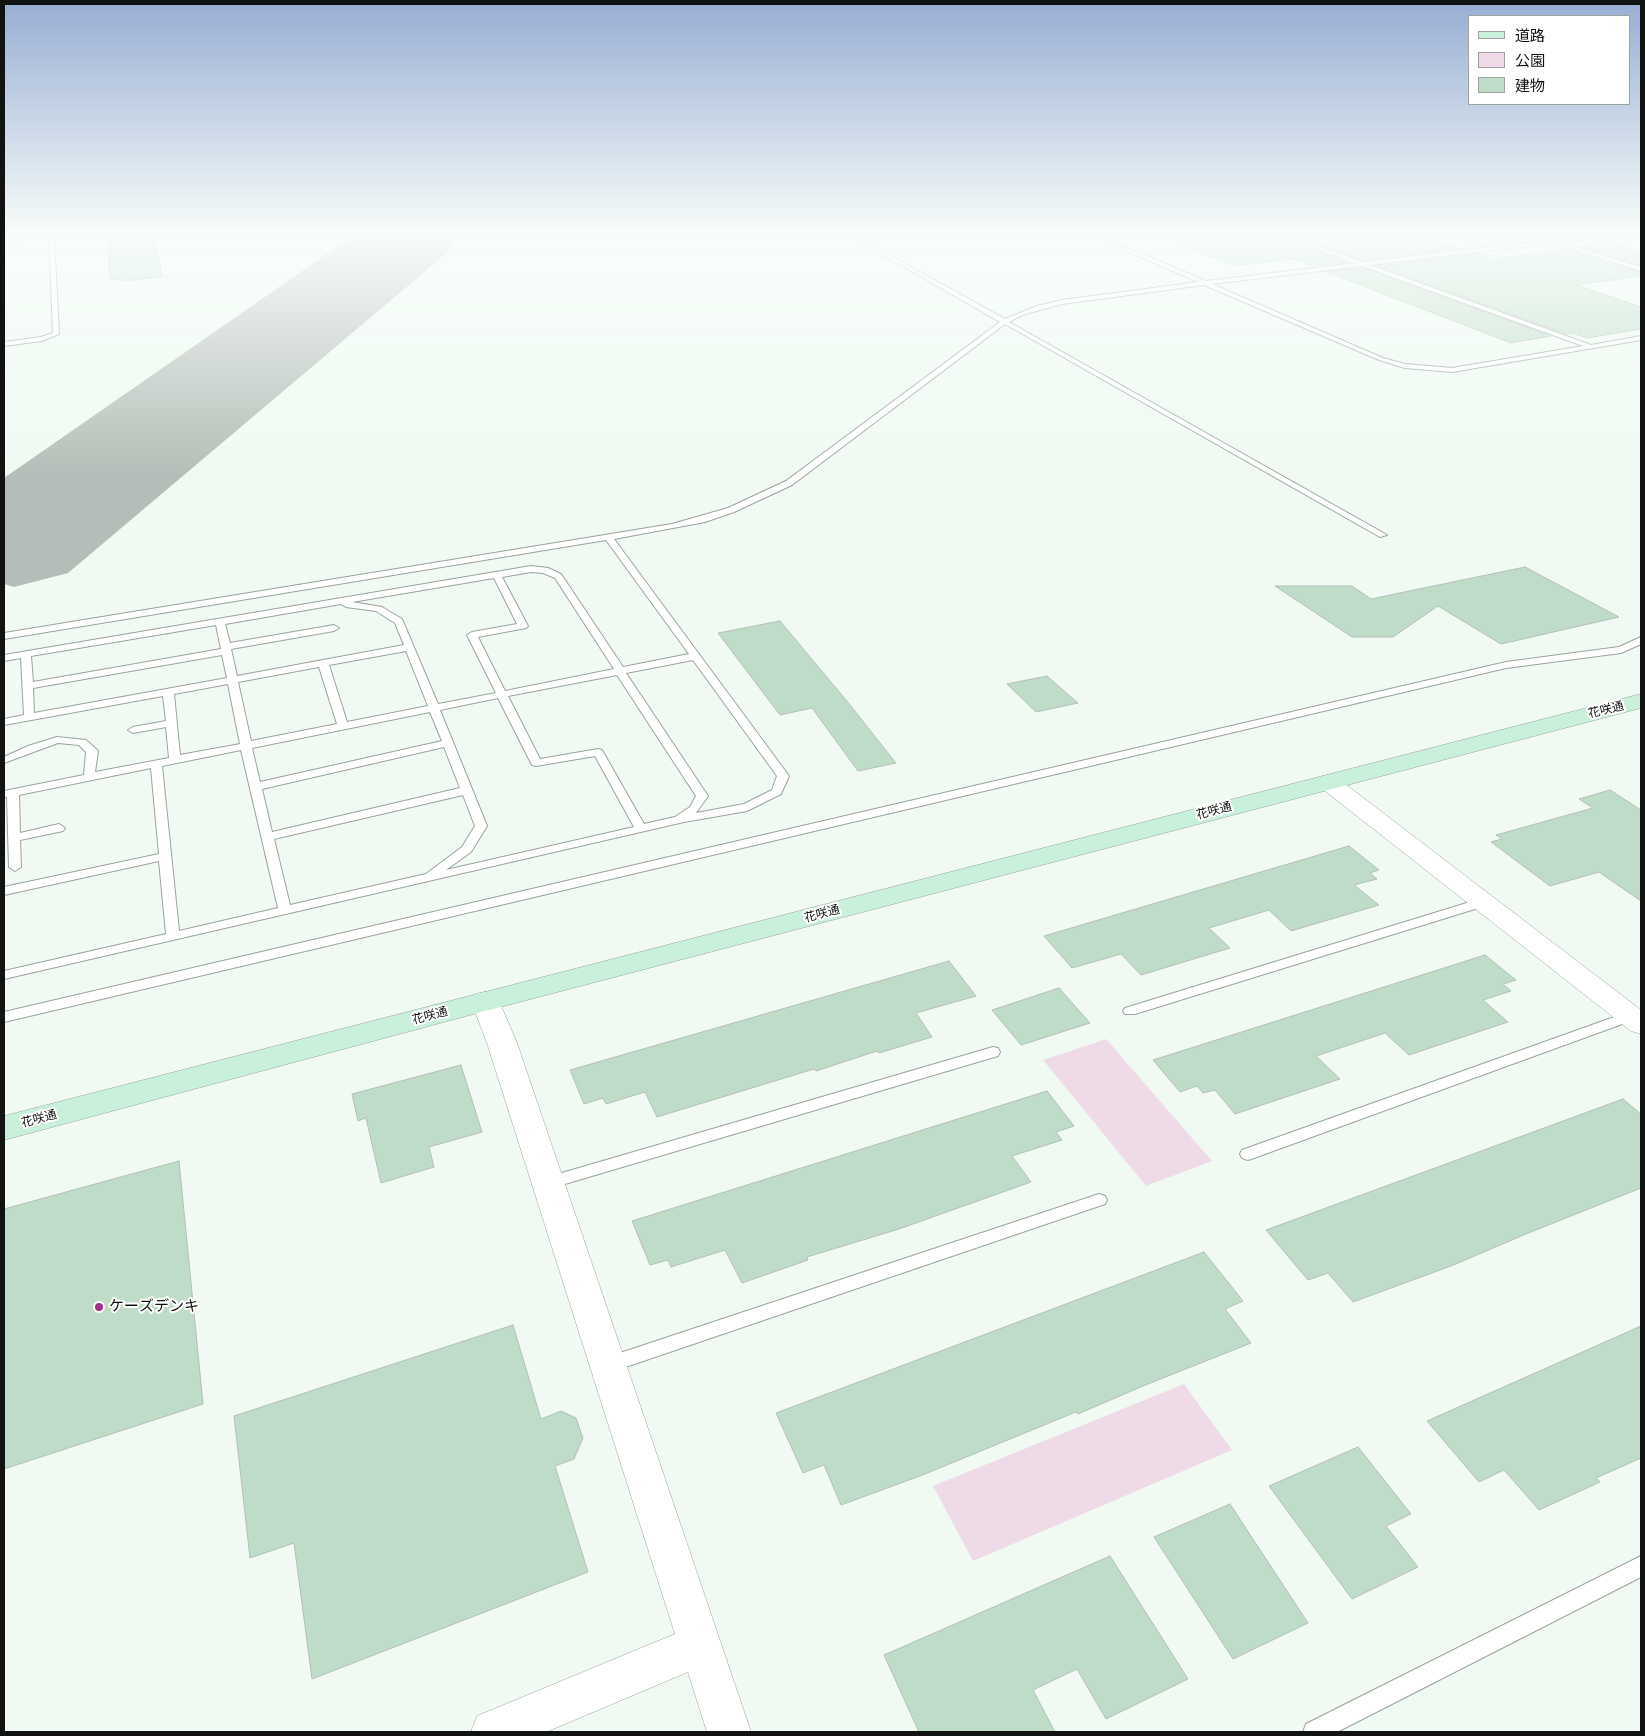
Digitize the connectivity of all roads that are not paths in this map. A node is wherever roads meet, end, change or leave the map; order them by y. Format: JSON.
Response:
{"nodes":[{"id":1,"x":55,"y":314,"type":"edge"},
{"id":2,"x":990,"y":314,"type":"edge"},
{"id":3,"x":1022,"y":314,"type":"edge"},
{"id":4,"x":1278,"y":314,"type":"edge"},
{"id":5,"x":1501,"y":314,"type":"edge"},
{"id":6,"x":1004,"y":322,"type":"junction"},
{"id":7,"x":1641,"y":338,"type":"edge"},
{"id":8,"x":4,"y":344,"type":"edge"},
{"id":9,"x":1590,"y":346,"type":"junction"},
{"id":10,"x":1383,"y":535,"type":"dead end"},
{"id":11,"x":608,"y":537,"type":"junction"},
{"id":12,"x":497,"y":575,"type":"junction"},
{"id":13,"x":334,"y":602,"type":"junction"},
{"id":14,"x":220,"y":621,"type":"junction"},
{"id":15,"x":334,"y":628,"type":"dead end"},
{"id":16,"x":4,"y":636,"type":"edge"},
{"id":17,"x":292,"y":636,"type":"junction"},
{"id":18,"x":1641,"y":640,"type":"edge"},
{"id":19,"x":410,"y":647,"type":"junction"},
{"id":20,"x":300,"y":648,"type":"dead end"},
{"id":21,"x":226,"y":649,"type":"junction"},
{"id":22,"x":26,"y":654,"type":"junction"},
{"id":23,"x":695,"y":656,"type":"junction"},
{"id":24,"x":4,"y":658,"type":"edge"},
{"id":25,"x":323,"y":663,"type":"junction"},
{"id":26,"x":621,"y":672,"type":"junction"},
{"id":27,"x":232,"y":679,"type":"junction"},
{"id":28,"x":27,"y":686,"type":"junction"},
{"id":29,"x":168,"y":691,"type":"junction"},
{"id":30,"x":502,"y":695,"type":"junction"},
{"id":31,"x":1641,"y":701,"type":"edge"},
{"id":32,"x":434,"y":709,"type":"junction"},
{"id":33,"x":29,"y":717,"type":"junction"},
{"id":34,"x":4,"y":722,"type":"edge"},
{"id":35,"x":171,"y":722,"type":"junction"},
{"id":36,"x":343,"y":727,"type":"junction"},
{"id":37,"x":133,"y":730,"type":"dead end"},
{"id":38,"x":448,"y":743,"type":"junction"},
{"id":39,"x":246,"y":746,"type":"junction"},
{"id":40,"x":4,"y":760,"type":"edge"},
{"id":41,"x":174,"y":760,"type":"junction"},
{"id":42,"x":156,"y":764,"type":"junction"},
{"id":43,"x":89,"y":777,"type":"junction"},
{"id":44,"x":1328,"y":782,"type":"junction"},
{"id":45,"x":255,"y":787,"type":"junction"},
{"id":46,"x":467,"y":790,"type":"junction"},
{"id":47,"x":9,"y":793,"type":"edge"},
{"id":48,"x":679,"y":820,"type":"junction"},
{"id":49,"x":59,"y":828,"type":"dead end"},
{"id":50,"x":641,"y":829,"type":"junction"},
{"id":51,"x":267,"y":837,"type":"junction"},
{"id":52,"x":14,"y":838,"type":"junction"},
{"id":53,"x":165,"y":856,"type":"junction"},
{"id":54,"x":15,"y":867,"type":"dead end"},
{"id":55,"x":426,"y":878,"type":"junction"},
{"id":56,"x":4,"y":890,"type":"edge"},
{"id":57,"x":1483,"y":902,"type":"junction"},
{"id":58,"x":285,"y":911,"type":"junction"},
{"id":59,"x":173,"y":936,"type":"junction"},
{"id":60,"x":4,"y":975,"type":"edge"},
{"id":61,"x":485,"y":1001,"type":"junction"},
{"id":62,"x":1130,"y":1011,"type":"dead end"},
{"id":63,"x":4,"y":1017,"type":"edge"},
{"id":64,"x":1636,"y":1020,"type":"edge"},
{"id":65,"x":993,"y":1052,"type":"dead end"},
{"id":66,"x":4,"y":1128,"type":"edge"},
{"id":67,"x":1248,"y":1154,"type":"dead end"},
{"id":68,"x":548,"y":1183,"type":"junction"},
{"id":69,"x":1098,"y":1200,"type":"dead end"},
{"id":70,"x":608,"y":1365,"type":"junction"},
{"id":71,"x":1641,"y":1566,"type":"edge"},
{"id":72,"x":699,"y":1646,"type":"junction"},
{"id":73,"x":493,"y":1732,"type":"edge"},
{"id":74,"x":729,"y":1732,"type":"edge"},
{"id":75,"x":1314,"y":1732,"type":"edge"}],
"edges":[{"from":1,"to":8,"type":"lane"},
{"from":2,"to":6,"type":"lane"},
{"from":3,"to":6,"type":"lane"},
{"from":4,"to":9,"type":"lane"},
{"from":5,"to":9,"type":"lane"},
{"from":6,"to":10,"type":"lane"},
{"from":6,"to":11,"type":"lane"},
{"from":7,"to":9,"type":"lane"},
{"from":11,"to":16,"type":"lane"},
{"from":11,"to":23,"type":"lane"},
{"from":12,"to":13,"type":"lane"},
{"from":12,"to":26,"type":"lane"},
{"from":12,"to":30,"type":"lane"},
{"from":13,"to":14,"type":"lane"},
{"from":13,"to":19,"type":"lane"},
{"from":14,"to":21,"type":"lane"},
{"from":14,"to":22,"type":"lane"},
{"from":15,"to":17,"type":"lane"},
{"from":17,"to":20,"type":"lane"},
{"from":17,"to":21,"type":"lane"},
{"from":18,"to":63,"type":"lane"},
{"from":19,"to":25,"type":"lane"},
{"from":19,"to":32,"type":"lane"},
{"from":21,"to":27,"type":"lane"},
{"from":21,"to":28,"type":"lane"},
{"from":22,"to":24,"type":"lane"},
{"from":22,"to":28,"type":"lane"},
{"from":23,"to":26,"type":"lane"},
{"from":23,"to":48,"type":"lane"},
{"from":25,"to":27,"type":"lane"},
{"from":25,"to":36,"type":"lane"},
{"from":26,"to":30,"type":"lane"},
{"from":26,"to":48,"type":"lane"},
{"from":27,"to":29,"type":"lane"},
{"from":27,"to":39,"type":"lane"},
{"from":28,"to":33,"type":"lane"},
{"from":29,"to":33,"type":"lane"},
{"from":29,"to":35,"type":"lane"},
{"from":30,"to":32,"type":"lane"},
{"from":30,"to":50,"type":"lane"},
{"from":31,"to":44,"type":"street","name":"花咲通"},
{"from":32,"to":36,"type":"lane"},
{"from":32,"to":38,"type":"lane"},
{"from":33,"to":34,"type":"lane"},
{"from":35,"to":37,"type":"lane"},
{"from":35,"to":41,"type":"lane"},
{"from":36,"to":39,"type":"lane"},
{"from":38,"to":45,"type":"lane"},
{"from":38,"to":46,"type":"lane"},
{"from":39,"to":41,"type":"lane"},
{"from":39,"to":45,"type":"lane"},
{"from":40,"to":43,"type":"lane"},
{"from":41,"to":42,"type":"lane"},
{"from":42,"to":43,"type":"lane"},
{"from":42,"to":53,"type":"lane"},
{"from":43,"to":47,"type":"lane"},
{"from":44,"to":57,"type":"street"},
{"from":44,"to":61,"type":"street","name":"花咲通"},
{"from":45,"to":51,"type":"lane"},
{"from":46,"to":51,"type":"lane"},
{"from":46,"to":55,"type":"lane"},
{"from":47,"to":52,"type":"lane"},
{"from":48,"to":50,"type":"lane"},
{"from":49,"to":52,"type":"lane"},
{"from":50,"to":55,"type":"lane"},
{"from":51,"to":58,"type":"lane"},
{"from":52,"to":54,"type":"lane"},
{"from":53,"to":56,"type":"lane"},
{"from":53,"to":59,"type":"lane"},
{"from":55,"to":58,"type":"lane"},
{"from":57,"to":62,"type":"lane"},
{"from":57,"to":64,"type":"street"},
{"from":58,"to":59,"type":"lane"},
{"from":59,"to":60,"type":"lane"},
{"from":61,"to":66,"type":"street","name":"花咲通"},
{"from":61,"to":68,"type":"street"},
{"from":64,"to":67,"type":"lane"},
{"from":65,"to":68,"type":"lane"},
{"from":68,"to":70,"type":"street"},
{"from":69,"to":70,"type":"lane"},
{"from":70,"to":72,"type":"street"},
{"from":71,"to":75,"type":"lane"},
{"from":72,"to":73,"type":"street"},
{"from":72,"to":74,"type":"street"}]}
